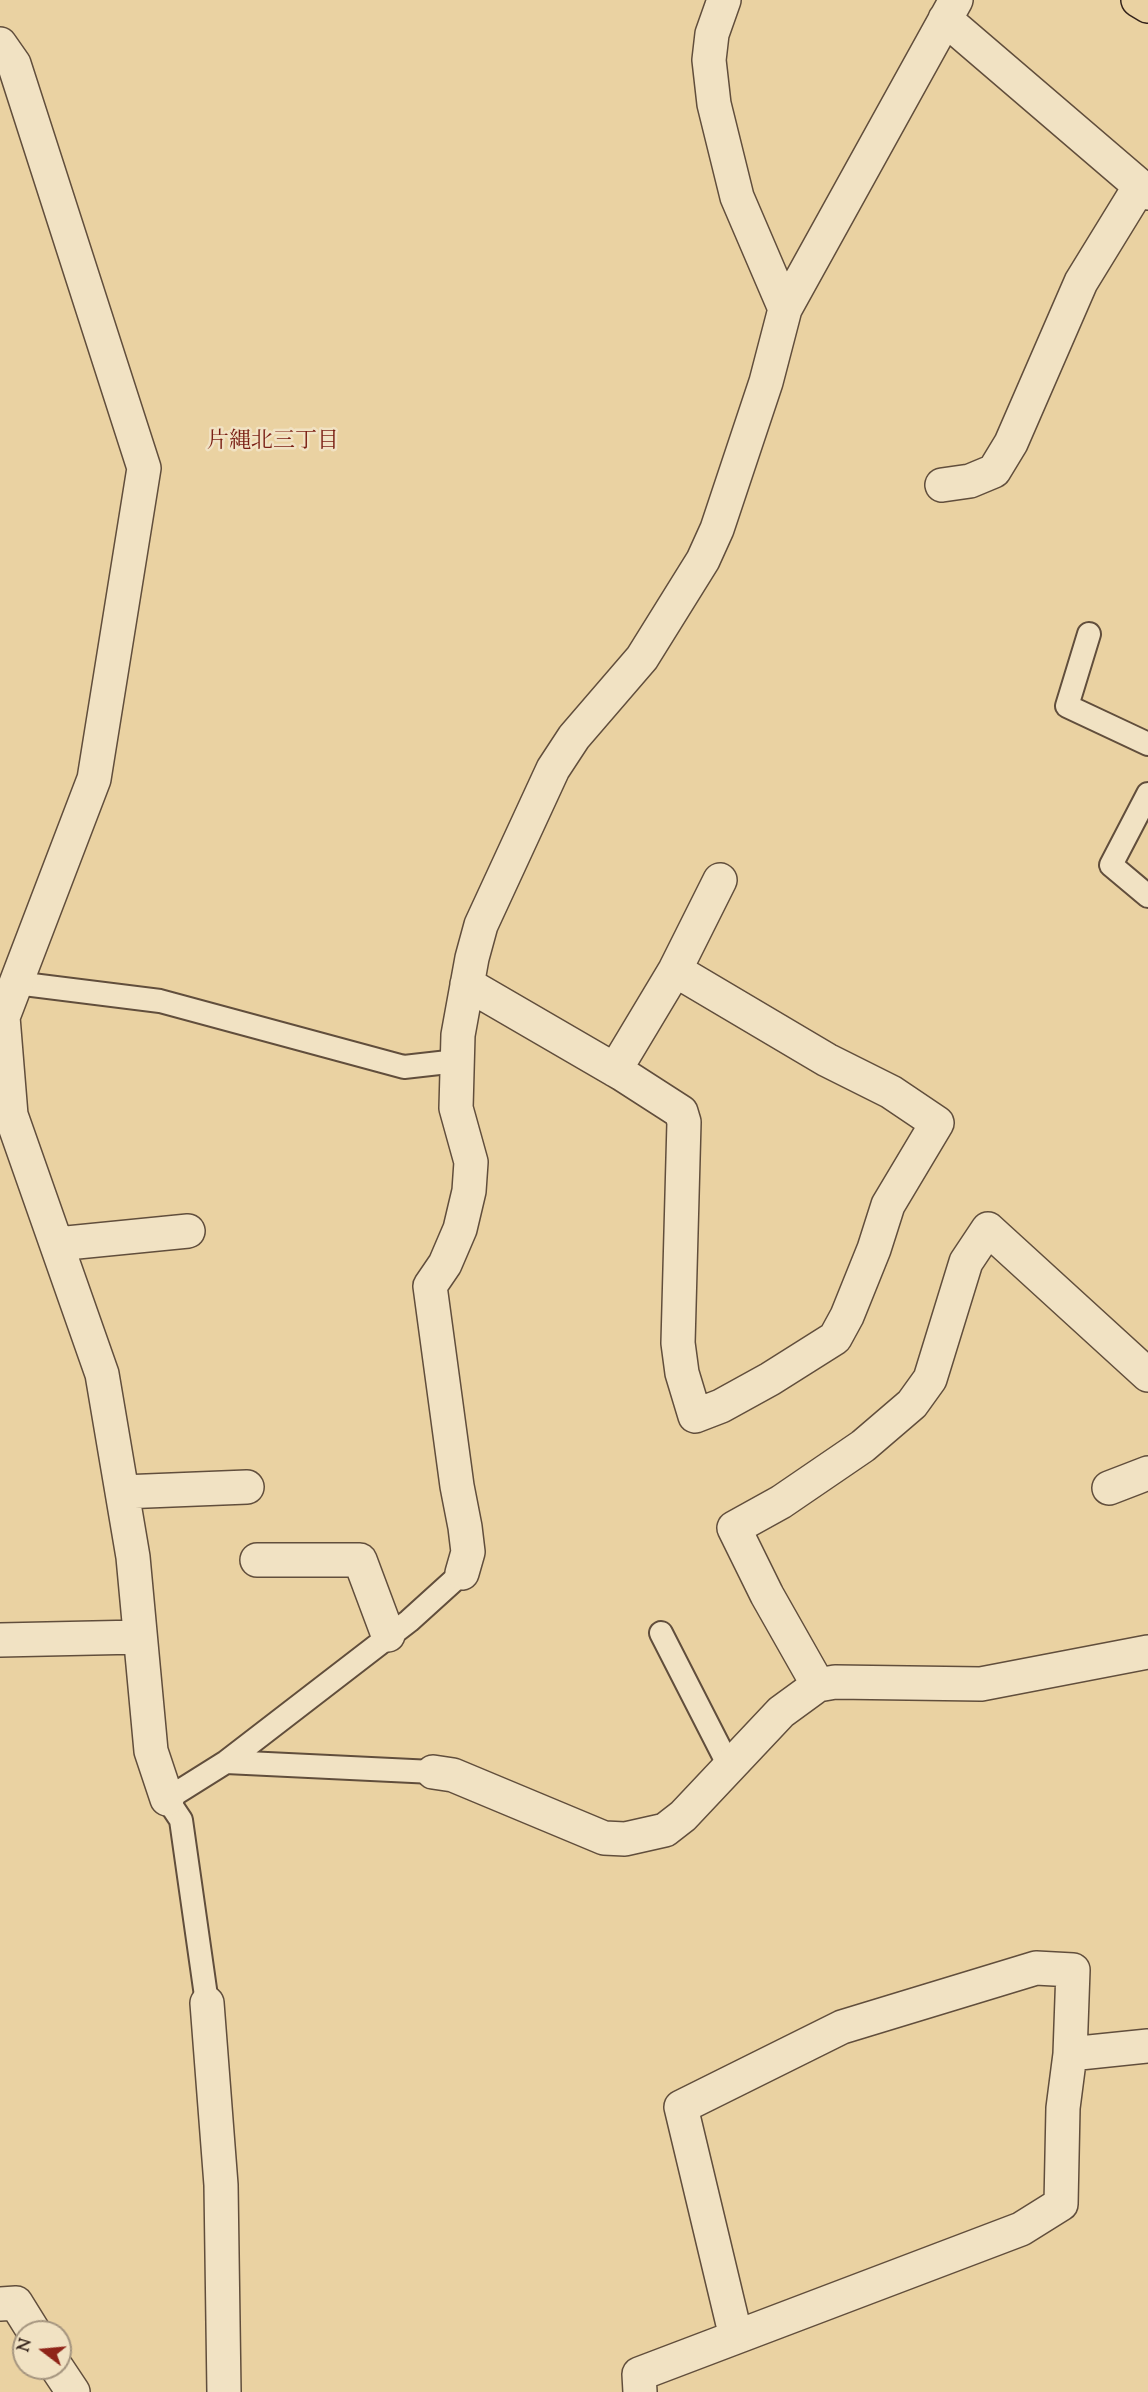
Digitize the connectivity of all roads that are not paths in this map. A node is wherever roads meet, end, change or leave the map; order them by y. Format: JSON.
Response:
{"nodes":[{"id":1,"x":724,"y":0,"type":"edge"},
{"id":2,"x":1138,"y":0,"type":"edge"},
{"id":3,"x":1148,"y":6,"type":"edge"},
{"id":4,"x":951,"y":10,"type":"edge"},
{"id":5,"x":0,"y":44,"type":"edge"},
{"id":6,"x":1144,"y":189,"type":"edge"},
{"id":7,"x":785,"y":309,"type":"junction"},
{"id":8,"x":942,"y":485,"type":"dead end"},
{"id":9,"x":1089,"y":634,"type":"dead end"},
{"id":10,"x":1148,"y":744,"type":"edge"},
{"id":11,"x":1148,"y":794,"type":"edge"},
{"id":12,"x":720,"y":880,"type":"dead end"},
{"id":13,"x":1148,"y":896,"type":"edge"},
{"id":14,"x":675,"y":969,"type":"junction"},
{"id":15,"x":16,"y":983,"type":"junction"},
{"id":16,"x":467,"y":984,"type":"junction"},
{"id":17,"x":457,"y":1061,"type":"junction"},
{"id":18,"x":615,"y":1070,"type":"junction"},
{"id":19,"x":5,"y":1107,"type":"edge"},
{"id":20,"x":188,"y":1231,"type":"dead end"},
{"id":21,"x":57,"y":1244,"type":"junction"},
{"id":22,"x":1148,"y":1376,"type":"edge"},
{"id":23,"x":1148,"y":1473,"type":"edge"},
{"id":24,"x":247,"y":1487,"type":"dead end"},
{"id":25,"x":1109,"y":1488,"type":"dead end"},
{"id":26,"x":122,"y":1492,"type":"junction"},
{"id":27,"x":257,"y":1560,"type":"dead end"},
{"id":28,"x":462,"y":1573,"type":"joint"},
{"id":29,"x":661,"y":1633,"type":"dead end"},
{"id":30,"x":388,"y":1635,"type":"junction"},
{"id":31,"x":140,"y":1637,"type":"junction"},
{"id":32,"x":0,"y":1640,"type":"edge"},
{"id":33,"x":1148,"y":1652,"type":"edge"},
{"id":34,"x":818,"y":1685,"type":"junction"},
{"id":35,"x":226,"y":1762,"type":"junction"},
{"id":36,"x":729,"y":1766,"type":"junction"},
{"id":37,"x":433,"y":1772,"type":"joint"},
{"id":38,"x":167,"y":1799,"type":"junction"},
{"id":39,"x":207,"y":2003,"type":"joint"},
{"id":40,"x":1148,"y":2046,"type":"edge"},
{"id":41,"x":1070,"y":2054,"type":"junction"},
{"id":42,"x":0,"y":2304,"type":"edge"},
{"id":43,"x":26,"y":2320,"type":"edge"},
{"id":44,"x":736,"y":2337,"type":"junction"},
{"id":45,"x":224,"y":2392,"type":"edge"},
{"id":46,"x":640,"y":2392,"type":"edge"}],
"edges":[{"from":1,"to":7,"type":"street"},
{"from":2,"to":3,"type":"highway"},
{"from":4,"to":6,"type":"street"},
{"from":4,"to":7,"type":"street"},
{"from":5,"to":15,"type":"street"},
{"from":6,"to":8,"type":"street"},
{"from":7,"to":16,"type":"street"},
{"from":9,"to":10,"type":"lane"},
{"from":11,"to":13,"type":"lane"},
{"from":12,"to":14,"type":"street"},
{"from":14,"to":18,"type":"street"},
{"from":14,"to":18,"type":"street"},
{"from":15,"to":17,"type":"lane"},
{"from":15,"to":19,"type":"street"},
{"from":16,"to":17,"type":"street"},
{"from":16,"to":18,"type":"street"},
{"from":17,"to":28,"type":"street"},
{"from":19,"to":21,"type":"street"},
{"from":20,"to":21,"type":"street"},
{"from":21,"to":26,"type":"street"},
{"from":22,"to":34,"type":"street"},
{"from":23,"to":25,"type":"street"},
{"from":24,"to":26,"type":"street"},
{"from":26,"to":31,"type":"street"},
{"from":27,"to":30,"type":"street"},
{"from":28,"to":30,"type":"lane"},
{"from":29,"to":36,"type":"lane"},
{"from":30,"to":35,"type":"lane"},
{"from":31,"to":32,"type":"street"},
{"from":31,"to":38,"type":"street"},
{"from":33,"to":34,"type":"street"},
{"from":34,"to":36,"type":"street"},
{"from":35,"to":37,"type":"lane"},
{"from":35,"to":38,"type":"lane"},
{"from":36,"to":37,"type":"street"},
{"from":38,"to":39,"type":"lane"},
{"from":39,"to":45,"type":"street"},
{"from":40,"to":41,"type":"street"},
{"from":41,"to":44,"type":"street"},
{"from":41,"to":44,"type":"street"},
{"from":42,"to":43,"type":"street"},
{"from":44,"to":46,"type":"street"}]}
